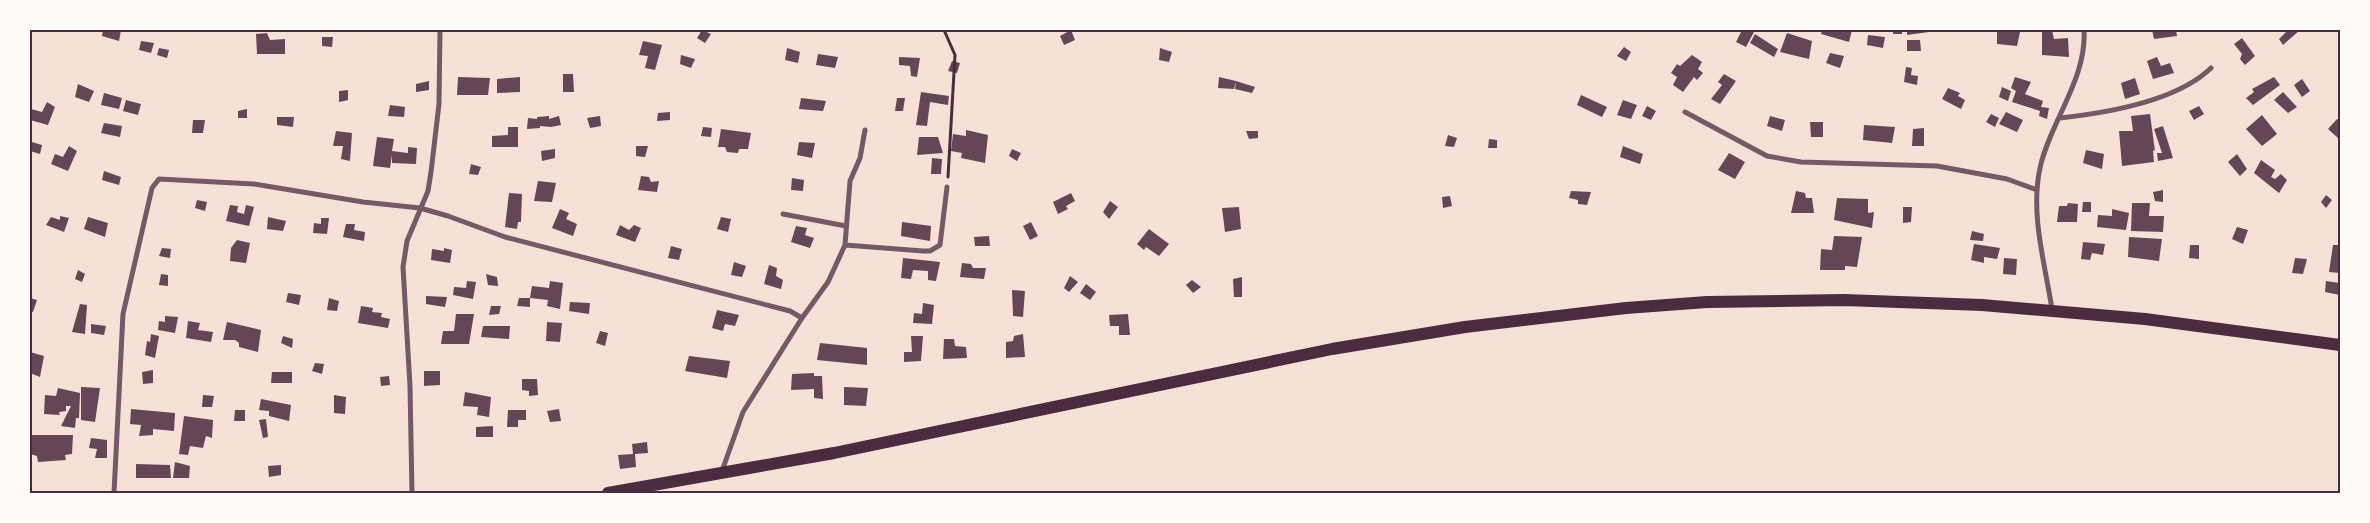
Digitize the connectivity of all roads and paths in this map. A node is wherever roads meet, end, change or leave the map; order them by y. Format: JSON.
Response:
{"nodes":[{"id":1,"x":440,"y":30,"type":"edge"},
{"id":2,"x":944,"y":30,"type":"edge"},
{"id":3,"x":2084,"y":30,"type":"edge"},
{"id":4,"x":2211,"y":68,"type":"dead end"},
{"id":5,"x":1685,"y":112,"type":"dead end"},
{"id":6,"x":2060,"y":118,"type":"junction"},
{"id":7,"x":865,"y":130,"type":"dead end"},
{"id":8,"x":947,"y":187,"type":"joint"},
{"id":9,"x":2037,"y":190,"type":"junction"},
{"id":10,"x":420,"y":208,"type":"junction"},
{"id":11,"x":783,"y":214,"type":"dead end"},
{"id":12,"x":846,"y":226,"type":"junction"},
{"id":13,"x":845,"y":245,"type":"junction"},
{"id":14,"x":2052,"y":310,"type":"junction"},
{"id":15,"x":802,"y":318,"type":"junction"},
{"id":16,"x":2340,"y":345,"type":"edge"},
{"id":17,"x":722,"y":472,"type":"junction"},
{"id":18,"x":114,"y":493,"type":"edge"},
{"id":19,"x":412,"y":493,"type":"edge"},
{"id":20,"x":608,"y":493,"type":"edge"}],
"edges":[{"from":1,"to":10,"type":"street"},
{"from":2,"to":8,"type":"path"},
{"from":3,"to":6,"type":"street"},
{"from":4,"to":6,"type":"street"},
{"from":5,"to":9,"type":"street"},
{"from":6,"to":9,"type":"street"},
{"from":7,"to":12,"type":"street"},
{"from":8,"to":13,"type":"street"},
{"from":9,"to":14,"type":"street"},
{"from":10,"to":15,"type":"street"},
{"from":10,"to":18,"type":"street"},
{"from":10,"to":19,"type":"street"},
{"from":11,"to":12,"type":"street"},
{"from":12,"to":13,"type":"street"},
{"from":13,"to":15,"type":"street"},
{"from":14,"to":16,"type":"main road"},
{"from":14,"to":17,"type":"main road"},
{"from":15,"to":17,"type":"street"},
{"from":17,"to":20,"type":"main road"}]}
